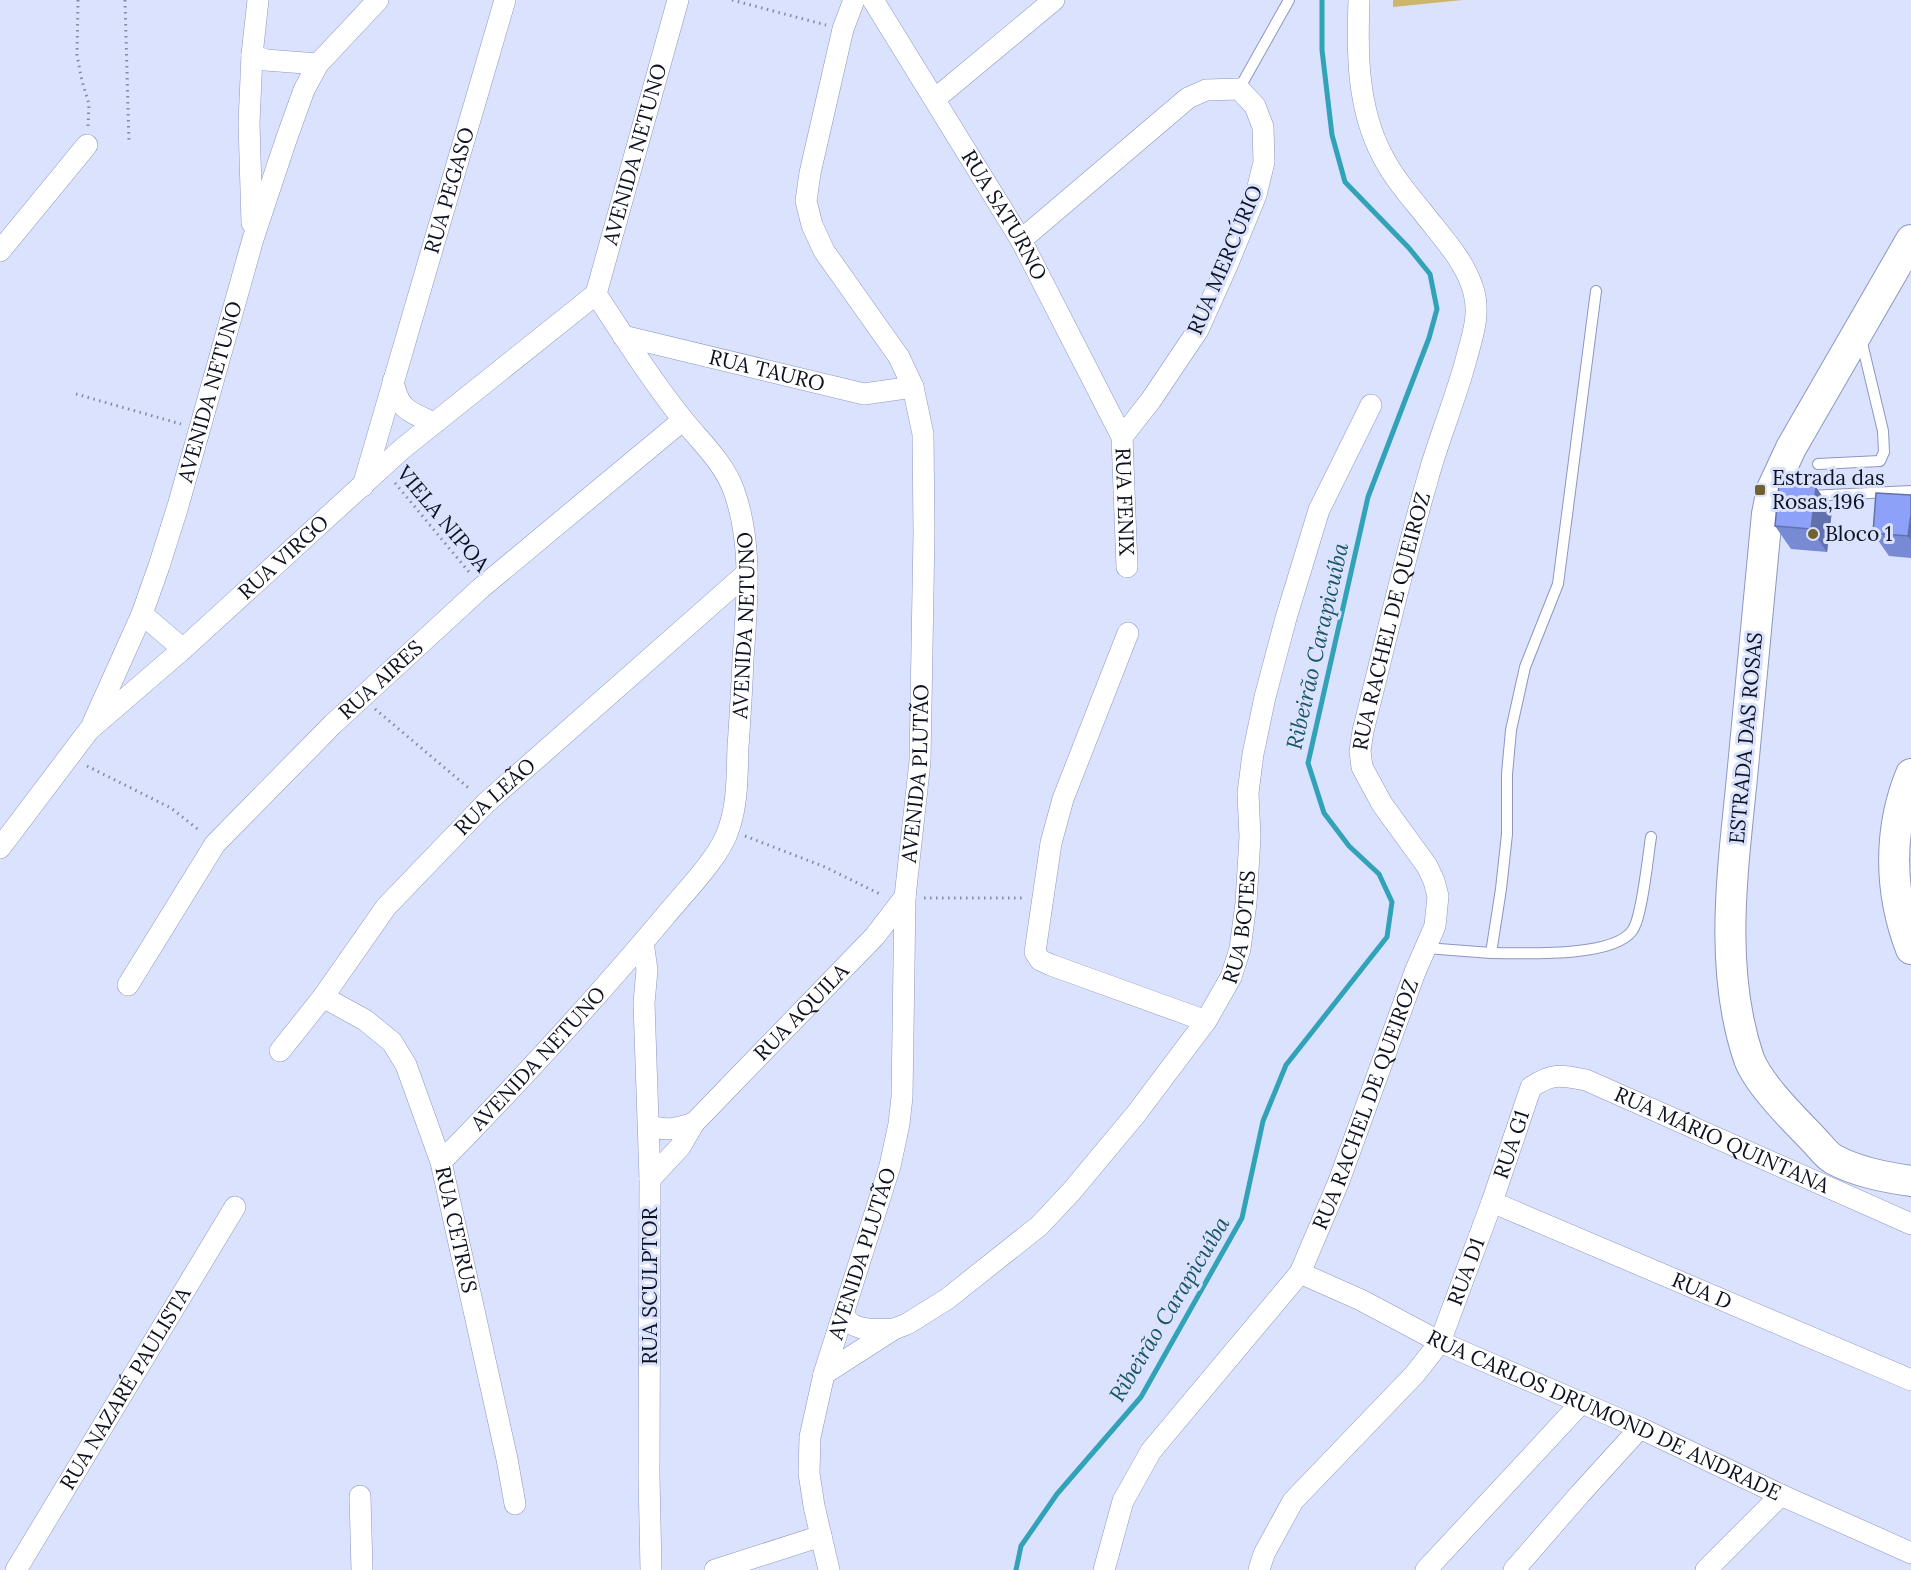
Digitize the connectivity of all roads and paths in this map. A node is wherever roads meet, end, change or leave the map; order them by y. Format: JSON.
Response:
{"nodes":[{"id":1,"x":78,"y":0,"type":"edge"},
{"id":2,"x":125,"y":0,"type":"edge"},
{"id":3,"x":258,"y":0,"type":"edge"},
{"id":4,"x":378,"y":0,"type":"edge"},
{"id":5,"x":505,"y":0,"type":"edge"},
{"id":6,"x":678,"y":0,"type":"edge"},
{"id":7,"x":732,"y":0,"type":"edge"},
{"id":8,"x":854,"y":0,"type":"edge"},
{"id":9,"x":873,"y":0,"type":"edge"},
{"id":10,"x":1054,"y":0,"type":"edge"},
{"id":11,"x":1289,"y":0,"type":"edge"},
{"id":12,"x":1359,"y":0,"type":"edge"},
{"id":13,"x":843,"y":29,"type":"junction"},
{"id":14,"x":252,"y":55,"type":"junction"},
{"id":15,"x":318,"y":64,"type":"junction"},
{"id":16,"x":1239,"y":89,"type":"junction"},
{"id":17,"x":935,"y":99,"type":"junction"},
{"id":18,"x":129,"y":143,"type":"dead end"},
{"id":19,"x":87,"y":145,"type":"joint"},
{"id":20,"x":253,"y":239,"type":"junction"},
{"id":21,"x":1021,"y":240,"type":"junction"},
{"id":22,"x":1911,"y":240,"type":"edge"},
{"id":23,"x":0,"y":250,"type":"edge"},
{"id":24,"x":1596,"y":291,"type":"dead end"},
{"id":25,"x":596,"y":294,"type":"junction"},
{"id":26,"x":1859,"y":330,"type":"junction"},
{"id":27,"x":623,"y":336,"type":"junction"},
{"id":28,"x":393,"y":381,"type":"junction"},
{"id":29,"x":913,"y":387,"type":"junction"},
{"id":30,"x":76,"y":394,"type":"dead end"},
{"id":31,"x":1371,"y":405,"type":"dead end"},
{"id":32,"x":683,"y":420,"type":"junction"},
{"id":33,"x":434,"y":423,"type":"junction"},
{"id":34,"x":200,"y":429,"type":"junction"},
{"id":35,"x":1122,"y":437,"type":"junction"},
{"id":36,"x":1818,"y":464,"type":"dead end"},
{"id":37,"x":382,"y":468,"type":"junction"},
{"id":38,"x":362,"y":486,"type":"junction"},
{"id":39,"x":1911,"y":491,"type":"edge"},
{"id":40,"x":1781,"y":498,"type":"junction"},
{"id":41,"x":1127,"y":567,"type":"dead end"},
{"id":42,"x":747,"y":573,"type":"junction"},
{"id":43,"x":481,"y":588,"type":"junction"},
{"id":44,"x":142,"y":615,"type":"junction"},
{"id":45,"x":1128,"y":633,"type":"dead end"},
{"id":46,"x":183,"y":649,"type":"junction"},
{"id":47,"x":361,"y":698,"type":"junction"},
{"id":48,"x":89,"y":730,"type":"junction"},
{"id":49,"x":69,"y":757,"type":"junction"},
{"id":50,"x":1911,"y":774,"type":"edge"},
{"id":51,"x":486,"y":803,"type":"junction"},
{"id":52,"x":729,"y":830,"type":"junction"},
{"id":53,"x":1651,"y":837,"type":"dead end"},
{"id":54,"x":215,"y":844,"type":"junction"},
{"id":55,"x":0,"y":848,"type":"edge"},
{"id":56,"x":905,"y":897,"type":"junction"},
{"id":57,"x":1042,"y":898,"type":"junction"},
{"id":58,"x":644,"y":942,"type":"junction"},
{"id":59,"x":866,"y":945,"type":"junction"},
{"id":60,"x":1426,"y":948,"type":"junction"},
{"id":61,"x":903,"y":949,"type":"junction"},
{"id":62,"x":1911,"y":949,"type":"edge"},
{"id":63,"x":1491,"y":953,"type":"junction"},
{"id":64,"x":621,"y":968,"type":"junction"},
{"id":65,"x":128,"y":985,"type":"dead end"},
{"id":66,"x":323,"y":997,"type":"junction"},
{"id":67,"x":644,"y":1003,"type":"junction"},
{"id":68,"x":1206,"y":1021,"type":"junction"},
{"id":69,"x":280,"y":1051,"type":"dead end"},
{"id":70,"x":1531,"y":1087,"type":"joint"},
{"id":71,"x":694,"y":1123,"type":"junction"},
{"id":72,"x":649,"y":1126,"type":"junction"},
{"id":73,"x":441,"y":1162,"type":"junction"},
{"id":74,"x":650,"y":1179,"type":"junction"},
{"id":75,"x":1911,"y":1181,"type":"edge"},
{"id":76,"x":1492,"y":1202,"type":"junction"},
{"id":77,"x":235,"y":1207,"type":"dead end"},
{"id":78,"x":1911,"y":1224,"type":"edge"},
{"id":79,"x":1299,"y":1273,"type":"junction"},
{"id":80,"x":844,"y":1316,"type":"junction"},
{"id":81,"x":894,"y":1329,"type":"junction"},
{"id":82,"x":1440,"y":1342,"type":"junction"},
{"id":83,"x":824,"y":1374,"type":"junction"},
{"id":84,"x":1911,"y":1380,"type":"edge"},
{"id":85,"x":1582,"y":1402,"type":"junction"},
{"id":86,"x":1640,"y":1428,"type":"junction"},
{"id":87,"x":1781,"y":1495,"type":"junction"},
{"id":88,"x":360,"y":1496,"type":"dead end"},
{"id":89,"x":514,"y":1504,"type":"dead end"},
{"id":90,"x":821,"y":1536,"type":"junction"},
{"id":91,"x":1911,"y":1552,"type":"edge"},
{"id":92,"x":16,"y":1570,"type":"edge"},
{"id":93,"x":362,"y":1570,"type":"edge"},
{"id":94,"x":651,"y":1570,"type":"edge"},
{"id":95,"x":715,"y":1570,"type":"edge"},
{"id":96,"x":829,"y":1570,"type":"edge"},
{"id":97,"x":1104,"y":1570,"type":"edge"},
{"id":98,"x":1259,"y":1570,"type":"edge"},
{"id":99,"x":1426,"y":1570,"type":"edge"},
{"id":100,"x":1514,"y":1570,"type":"edge"},
{"id":101,"x":1706,"y":1570,"type":"edge"}],
"edges":[{"from":1,"to":19,"type":"path"},
{"from":2,"to":18,"type":"path"},
{"from":3,"to":14,"type":"street"},
{"from":4,"to":15,"type":"street","name":"AVENIDA NETUNO"},
{"from":5,"to":28,"type":"street","name":"RUA PEGASO"},
{"from":6,"to":25,"type":"street","name":"AVENIDA NETUNO"},
{"from":7,"to":13,"type":"path"},
{"from":8,"to":13,"type":"street","name":"AVENIDA PLUTÃO"},
{"from":9,"to":17,"type":"street","name":"RUA SATURNO"},
{"from":10,"to":17,"type":"street"},
{"from":11,"to":16,"type":"lane"},
{"from":12,"to":60,"type":"street","name":"RUA RACHEL DE QUEIROZ"},
{"from":13,"to":29,"type":"street","name":"AVENIDA PLUTÃO"},
{"from":14,"to":15,"type":"street"},
{"from":14,"to":20,"type":"street"},
{"from":15,"to":20,"type":"street","name":"AVENIDA NETUNO"},
{"from":16,"to":21,"type":"street"},
{"from":16,"to":35,"type":"street","name":"RUA MERCÚRIO"},
{"from":17,"to":21,"type":"street","name":"RUA SATURNO"},
{"from":19,"to":23,"type":"street"},
{"from":20,"to":34,"type":"street","name":"AVENIDA NETUNO"},
{"from":21,"to":35,"type":"street","name":"RUA SATURNO"},
{"from":22,"to":26,"type":"main road","name":"ESTRADA DAS ROSAS"},
{"from":24,"to":63,"type":"lane"},
{"from":25,"to":27,"type":"street","name":"AVENIDA NETUNO"},
{"from":25,"to":33,"type":"street","name":"RUA VIRGO"},
{"from":26,"to":36,"type":"lane"},
{"from":26,"to":40,"type":"main road","name":"ESTRADA DAS ROSAS"},
{"from":27,"to":29,"type":"street","name":"RUA TAURO"},
{"from":27,"to":32,"type":"street","name":"AVENIDA NETUNO"},
{"from":28,"to":33,"type":"street"},
{"from":28,"to":38,"type":"street","name":"RUA PEGASO"},
{"from":29,"to":56,"type":"street","name":"AVENIDA PLUTÃO"},
{"from":30,"to":34,"type":"path"},
{"from":31,"to":68,"type":"street","name":"RUA BOTES"},
{"from":32,"to":42,"type":"street","name":"AVENIDA NETUNO"},
{"from":32,"to":43,"type":"street","name":"RUA AIRES"},
{"from":33,"to":37,"type":"street","name":"RUA VIRGO"},
{"from":34,"to":44,"type":"street","name":"AVENIDA NETUNO"},
{"from":35,"to":41,"type":"street","name":"RUA FENIX"},
{"from":37,"to":38,"type":"street","name":"RUA VIRGO"},
{"from":37,"to":43,"type":"path","name":"VIELA NIPOA"},
{"from":38,"to":46,"type":"street","name":"RUA VIRGO"},
{"from":39,"to":40,"type":"lane"},
{"from":40,"to":75,"type":"main road","name":"ESTRADA DAS ROSAS"},
{"from":42,"to":51,"type":"street","name":"RUA LEÃO"},
{"from":42,"to":52,"type":"street","name":"AVENIDA NETUNO"},
{"from":43,"to":47,"type":"street","name":"RUA AIRES"},
{"from":44,"to":46,"type":"street"},
{"from":44,"to":48,"type":"street","name":"AVENIDA NETUNO"},
{"from":45,"to":57,"type":"street"},
{"from":46,"to":48,"type":"street","name":"RUA VIRGO"},
{"from":47,"to":51,"type":"path"},
{"from":47,"to":54,"type":"street","name":"RUA AIRES"},
{"from":48,"to":49,"type":"street","name":"RUA VIRGO"},
{"from":49,"to":54,"type":"path"},
{"from":49,"to":55,"type":"street","name":"RUA VIRGO"},
{"from":50,"to":62,"type":"main road"},
{"from":51,"to":66,"type":"street","name":"RUA LEÃO"},
{"from":52,"to":56,"type":"path"},
{"from":52,"to":58,"type":"street","name":"AVENIDA NETUNO"},
{"from":53,"to":63,"type":"lane"},
{"from":54,"to":65,"type":"street","name":"RUA AIRES"},
{"from":56,"to":57,"type":"path"},
{"from":56,"to":59,"type":"street","name":"RUA AQUILA"},
{"from":56,"to":61,"type":"street","name":"AVENIDA PLUTÃO"},
{"from":57,"to":68,"type":"street"},
{"from":58,"to":64,"type":"street","name":"AVENIDA NETUNO"},
{"from":58,"to":67,"type":"street","name":"RUA SCULPTOR"},
{"from":59,"to":61,"type":"street"},
{"from":59,"to":71,"type":"street","name":"RUA AQUILA"},
{"from":60,"to":63,"type":"lane"},
{"from":60,"to":79,"type":"street","name":"RUA RACHEL DE QUEIROZ"},
{"from":61,"to":80,"type":"street","name":"AVENIDA PLUTÃO"},
{"from":64,"to":67,"type":"street"},
{"from":64,"to":73,"type":"street","name":"AVENIDA NETUNO"},
{"from":66,"to":69,"type":"street","name":"RUA LEÃO"},
{"from":66,"to":73,"type":"street","name":"RUA CETRUS"},
{"from":67,"to":72,"type":"street","name":"RUA SCULPTOR"},
{"from":68,"to":81,"type":"street","name":"RUA BOTES"},
{"from":70,"to":76,"type":"street","name":"RUA G1"},
{"from":70,"to":78,"type":"street","name":"RUA MÁRIO QUINTANA"},
{"from":71,"to":72,"type":"street"},
{"from":71,"to":74,"type":"street","name":"RUA AQUILA"},
{"from":72,"to":74,"type":"street","name":"RUA SCULPTOR"},
{"from":73,"to":89,"type":"street","name":"RUA CETRUS"},
{"from":74,"to":94,"type":"street","name":"RUA SCULPTOR"},
{"from":76,"to":82,"type":"street","name":"RUA D1"},
{"from":76,"to":84,"type":"street","name":"RUA D"},
{"from":77,"to":92,"type":"street","name":"RUA NAZARÉ PAULISTA"},
{"from":79,"to":82,"type":"street","name":"RUA CARLOS DRUMOND DE ANDRADE"},
{"from":79,"to":97,"type":"street","name":"RUA RACHEL DE QUEIROZ"},
{"from":80,"to":81,"type":"street","name":"RUA BOTES"},
{"from":80,"to":83,"type":"street","name":"AVENIDA PLUTÃO"},
{"from":81,"to":83,"type":"street","name":"RUA BOTES"},
{"from":82,"to":85,"type":"street","name":"RUA CARLOS DRUMOND DE ANDRADE"},
{"from":82,"to":98,"type":"street","name":"RUA D1"},
{"from":83,"to":90,"type":"street","name":"AVENIDA PLUTÃO"},
{"from":85,"to":86,"type":"street","name":"RUA CARLOS DRUMOND DE ANDRADE"},
{"from":85,"to":99,"type":"street"},
{"from":86,"to":87,"type":"street","name":"RUA CARLOS DRUMOND DE ANDRADE"},
{"from":86,"to":100,"type":"street"},
{"from":87,"to":91,"type":"street","name":"RUA CARLOS DRUMOND DE ANDRADE"},
{"from":87,"to":101,"type":"street"},
{"from":88,"to":93,"type":"street"},
{"from":90,"to":95,"type":"street"},
{"from":90,"to":96,"type":"street","name":"AVENIDA PLUTÃO"}]}
